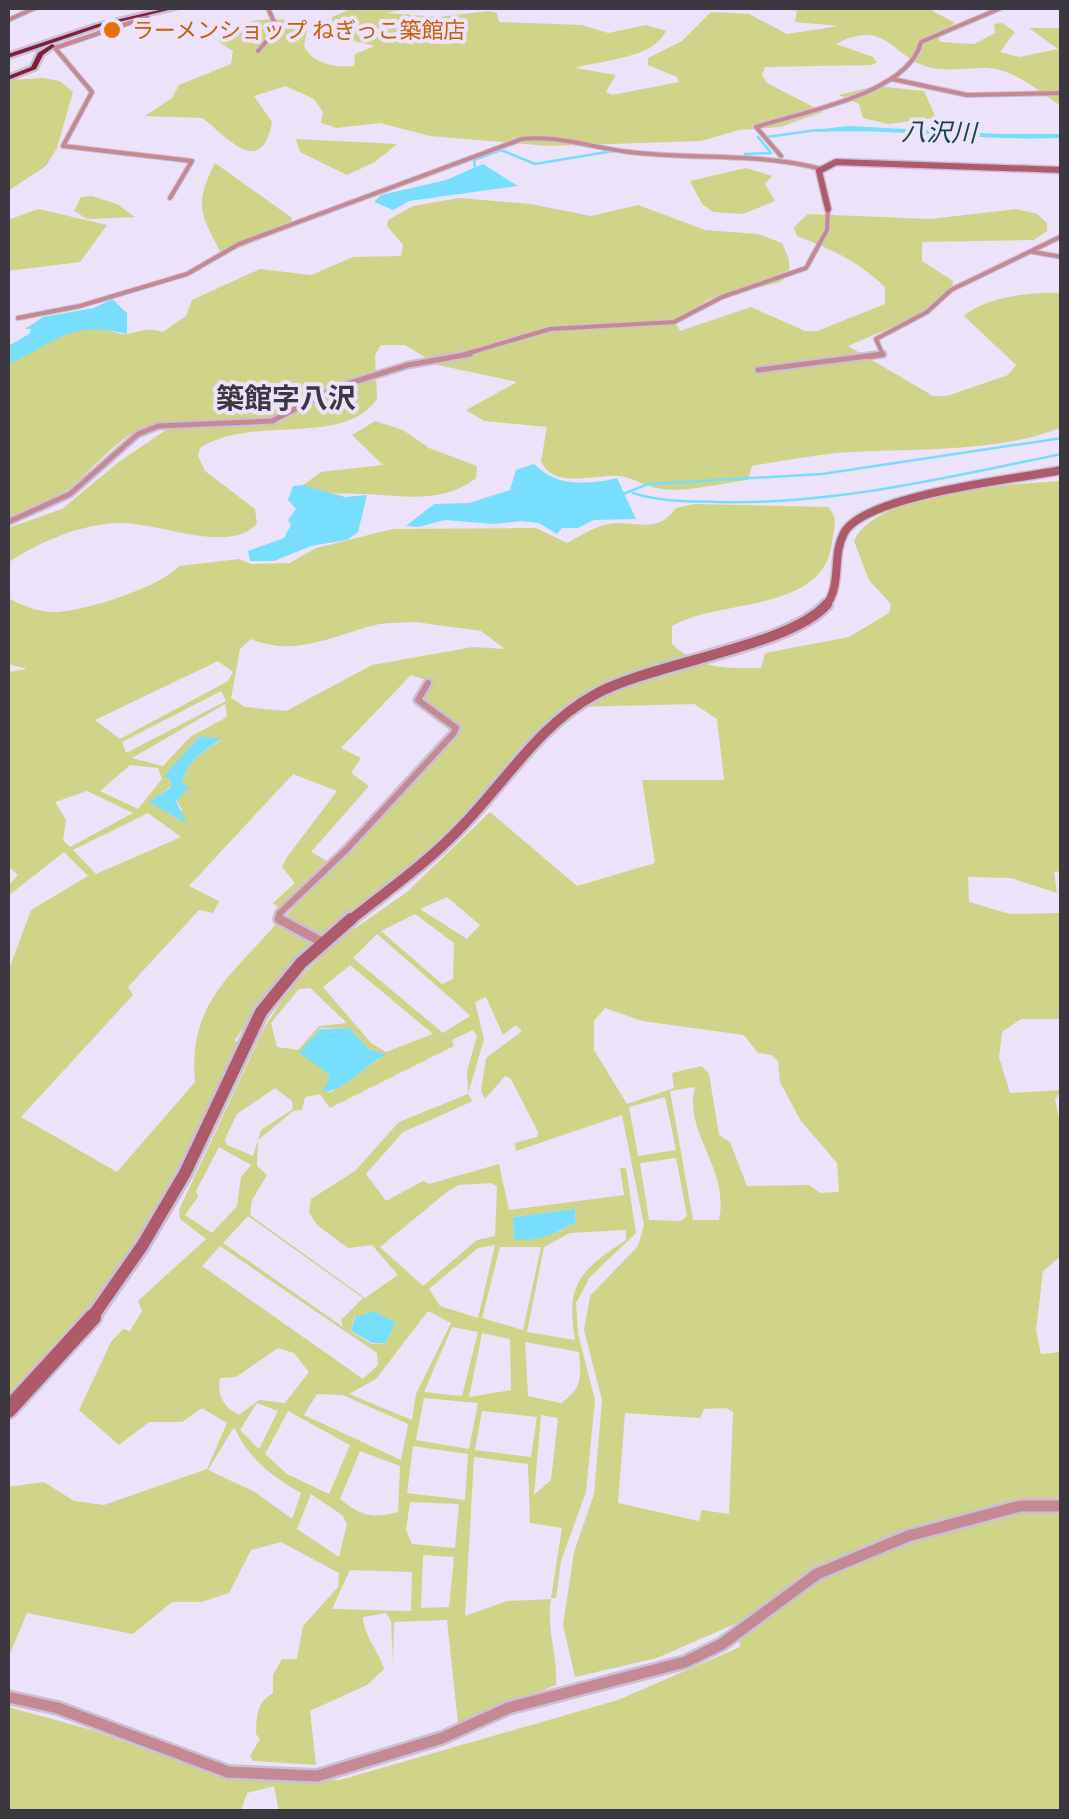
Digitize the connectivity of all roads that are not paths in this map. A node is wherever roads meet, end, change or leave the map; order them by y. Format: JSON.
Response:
{"nodes":[{"id":1,"x":35,"y":8,"type":"edge"},
{"id":2,"x":174,"y":8,"type":"edge"},
{"id":3,"x":268,"y":8,"type":"edge"},
{"id":4,"x":1000,"y":8,"type":"edge"},
{"id":5,"x":147,"y":17,"type":"dead end"},
{"id":6,"x":8,"y":20,"type":"edge"},
{"id":7,"x":121,"y":22,"type":"junction"},
{"id":8,"x":99,"y":27,"type":"junction"},
{"id":9,"x":258,"y":50,"type":"dead end"},
{"id":10,"x":8,"y":57,"type":"edge"},
{"id":11,"x":8,"y":77,"type":"edge"},
{"id":12,"x":892,"y":80,"type":"junction"},
{"id":13,"x":1062,"y":92,"type":"edge"},
{"id":14,"x":780,"y":156,"type":"junction"},
{"id":15,"x":820,"y":169,"type":"junction"},
{"id":16,"x":1062,"y":170,"type":"edge"},
{"id":17,"x":170,"y":198,"type":"dead end"},
{"id":18,"x":828,"y":209,"type":"joint"},
{"id":19,"x":1062,"y":236,"type":"edge"},
{"id":20,"x":1034,"y":252,"type":"junction"},
{"id":21,"x":1062,"y":257,"type":"edge"},
{"id":22,"x":18,"y":318,"type":"dead end"},
{"id":23,"x":758,"y":370,"type":"dead end"},
{"id":24,"x":1062,"y":470,"type":"edge"},
{"id":25,"x":8,"y":522,"type":"edge"},
{"id":26,"x":428,"y":683,"type":"dead end"},
{"id":27,"x":322,"y":942,"type":"junction"},
{"id":28,"x":8,"y":1410,"type":"edge"},
{"id":29,"x":1062,"y":1506,"type":"edge"},
{"id":30,"x":8,"y":1697,"type":"edge"}],
"edges":[{"from":1,"to":6,"type":"street"},
{"from":2,"to":7,"type":"highway"},
{"from":3,"to":9,"type":"street"},
{"from":4,"to":12,"type":"street"},
{"from":5,"to":7,"type":"street"},
{"from":7,"to":8,"type":"highway"},
{"from":7,"to":17,"type":"street"},
{"from":8,"to":10,"type":"highway"},
{"from":8,"to":11,"type":"highway"},
{"from":10,"to":11,"type":"highway"},
{"from":12,"to":13,"type":"street"},
{"from":12,"to":14,"type":"street"},
{"from":14,"to":15,"type":"street"},
{"from":14,"to":22,"type":"street"},
{"from":15,"to":16,"type":"street"},
{"from":15,"to":18,"type":"street"},
{"from":18,"to":25,"type":"street"},
{"from":19,"to":20,"type":"street"},
{"from":20,"to":21,"type":"street"},
{"from":20,"to":23,"type":"street"},
{"from":24,"to":27,"type":"street"},
{"from":26,"to":27,"type":"street"},
{"from":27,"to":28,"type":"street"},
{"from":29,"to":30,"type":"street"}]}
